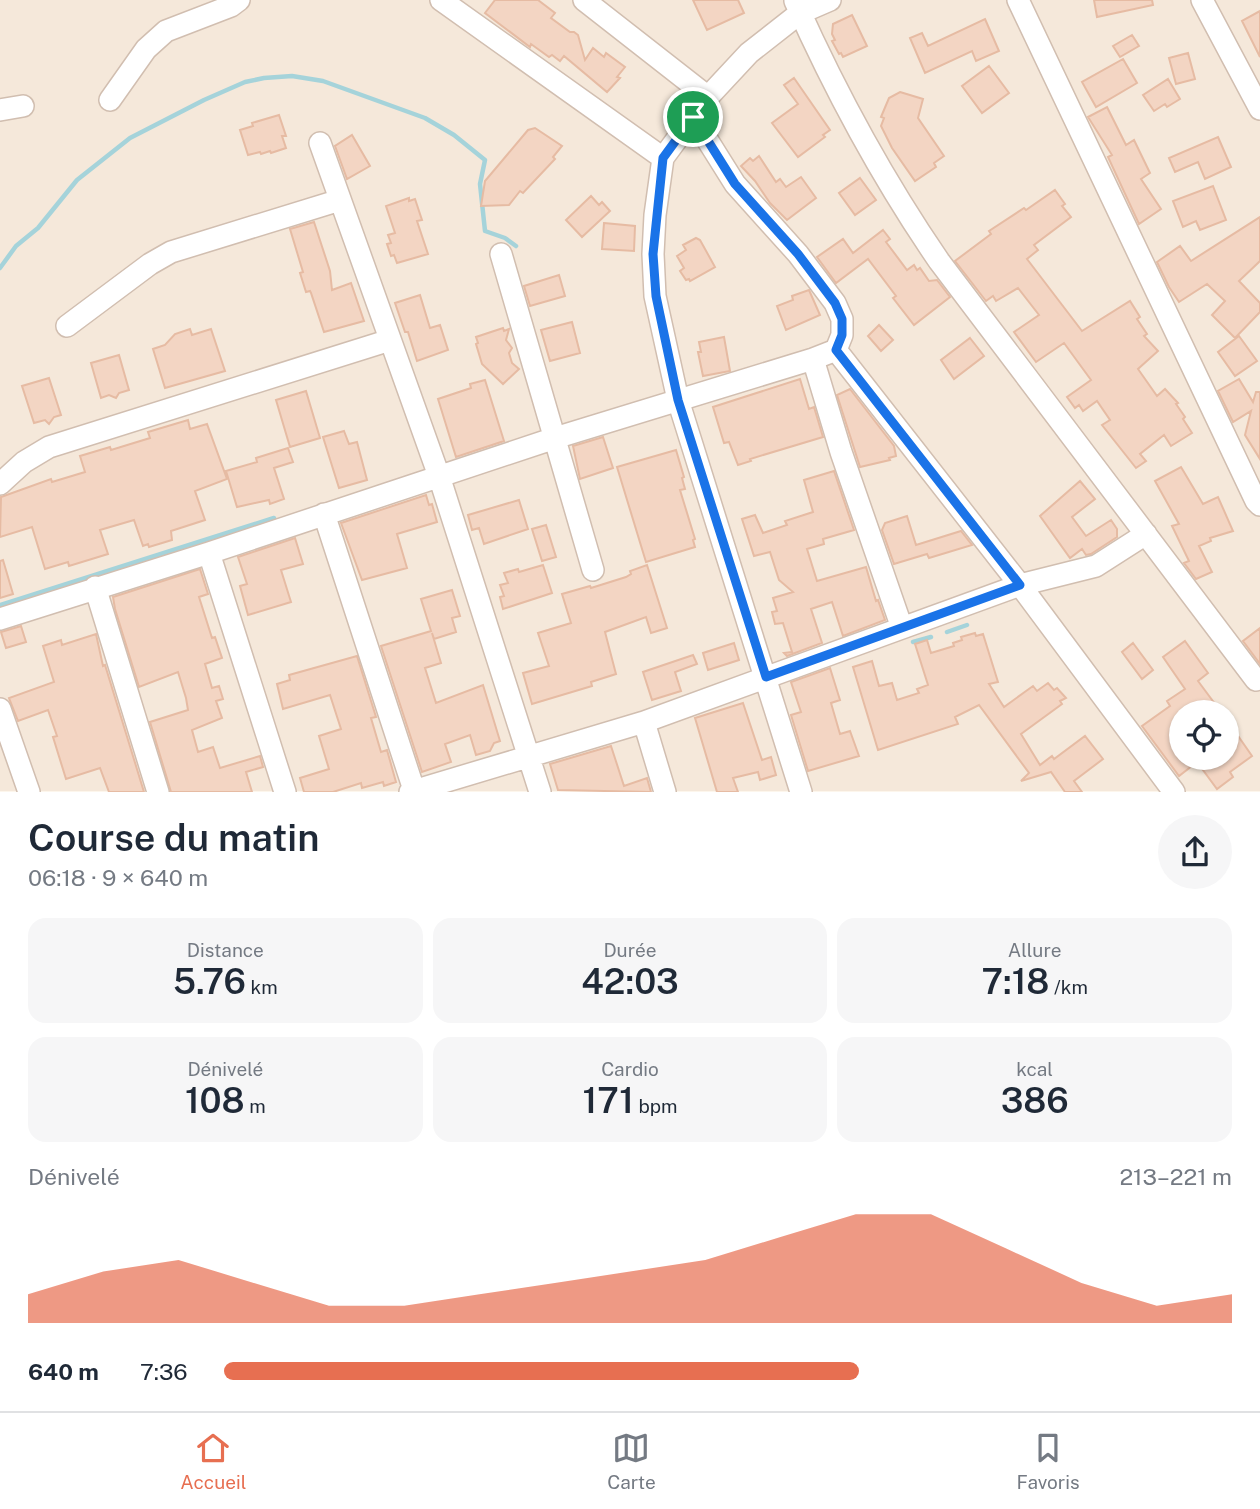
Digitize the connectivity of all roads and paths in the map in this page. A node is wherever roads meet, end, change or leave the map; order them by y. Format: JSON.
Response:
{"nodes":[{"id":1,"x":239,"y":0,"type":"edge"},
{"id":2,"x":441,"y":0,"type":"edge"},
{"id":3,"x":584,"y":0,"type":"edge"},
{"id":4,"x":830,"y":0,"type":"edge"},
{"id":5,"x":1018,"y":0,"type":"edge"},
{"id":6,"x":1209,"y":3,"type":"edge"},
{"id":7,"x":797,"y":7,"type":"edge"},
{"id":8,"x":708,"y":97,"type":"junction"},
{"id":9,"x":110,"y":100,"type":"dead end"},
{"id":10,"x":23,"y":106,"type":"dead end"},
{"id":11,"x":1260,"y":109,"type":"edge"},
{"id":12,"x":0,"y":110,"type":"edge"},
{"id":13,"x":693,"y":117,"type":"junction"},
{"id":14,"x":320,"y":143,"type":"dead end"},
{"id":15,"x":663,"y":158,"type":"junction"},
{"id":16,"x":340,"y":200,"type":"junction"},
{"id":17,"x":501,"y":254,"type":"dead end"},
{"id":18,"x":66,"y":326,"type":"dead end"},
{"id":19,"x":390,"y":340,"type":"junction"},
{"id":20,"x":836,"y":350,"type":"junction"},
{"id":21,"x":813,"y":359,"type":"junction"},
{"id":22,"x":678,"y":400,"type":"junction"},
{"id":23,"x":555,"y":438,"type":"junction"},
{"id":24,"x":439,"y":476,"type":"junction"},
{"id":25,"x":0,"y":484,"type":"edge"},
{"id":26,"x":1260,"y":505,"type":"edge"},
{"id":27,"x":324,"y":514,"type":"junction"},
{"id":28,"x":1146,"y":534,"type":"junction"},
{"id":29,"x":209,"y":553,"type":"junction"},
{"id":30,"x":593,"y":570,"type":"dead end"},
{"id":31,"x":1020,"y":585,"type":"junction"},
{"id":32,"x":95,"y":587,"type":"junction"},
{"id":33,"x":0,"y":619,"type":"edge"},
{"id":34,"x":902,"y":628,"type":"junction"},
{"id":35,"x":766,"y":677,"type":"junction"},
{"id":36,"x":1256,"y":680,"type":"dead end"},
{"id":37,"x":0,"y":709,"type":"edge"},
{"id":38,"x":643,"y":722,"type":"junction"},
{"id":39,"x":529,"y":756,"type":"junction"},
{"id":40,"x":412,"y":791,"type":"edge"},
{"id":41,"x":29,"y":792,"type":"edge"},
{"id":42,"x":158,"y":792,"type":"edge"},
{"id":43,"x":285,"y":792,"type":"edge"},
{"id":44,"x":540,"y":792,"type":"edge"},
{"id":45,"x":665,"y":792,"type":"edge"},
{"id":46,"x":801,"y":792,"type":"edge"},
{"id":47,"x":1174,"y":792,"type":"edge"}],
"edges":[{"from":1,"to":9,"type":"street"},
{"from":2,"to":15,"type":"street"},
{"from":3,"to":8,"type":"street"},
{"from":4,"to":7,"type":"street"},
{"from":5,"to":26,"type":"street"},
{"from":6,"to":11,"type":"street"},
{"from":7,"to":8,"type":"street"},
{"from":7,"to":28,"type":"street"},
{"from":8,"to":13,"type":"street"},
{"from":10,"to":12,"type":"street"},
{"from":13,"to":15,"type":"street"},
{"from":13,"to":20,"type":"street"},
{"from":14,"to":16,"type":"street"},
{"from":15,"to":22,"type":"street"},
{"from":16,"to":18,"type":"street"},
{"from":16,"to":19,"type":"street"},
{"from":17,"to":23,"type":"street"},
{"from":19,"to":24,"type":"street"},
{"from":19,"to":25,"type":"street"},
{"from":20,"to":21,"type":"street"},
{"from":20,"to":31,"type":"street"},
{"from":21,"to":22,"type":"street"},
{"from":21,"to":34,"type":"street"},
{"from":22,"to":23,"type":"street"},
{"from":22,"to":35,"type":"street"},
{"from":23,"to":24,"type":"street"},
{"from":23,"to":30,"type":"street"},
{"from":24,"to":27,"type":"street"},
{"from":24,"to":39,"type":"street"},
{"from":27,"to":29,"type":"street"},
{"from":27,"to":40,"type":"street"},
{"from":28,"to":31,"type":"street"},
{"from":28,"to":36,"type":"street"},
{"from":29,"to":32,"type":"street"},
{"from":29,"to":43,"type":"street"},
{"from":31,"to":34,"type":"street"},
{"from":31,"to":47,"type":"street"},
{"from":32,"to":33,"type":"street"},
{"from":32,"to":42,"type":"street"},
{"from":34,"to":35,"type":"street"},
{"from":35,"to":38,"type":"street"},
{"from":35,"to":46,"type":"street"},
{"from":37,"to":41,"type":"street"},
{"from":38,"to":39,"type":"street"},
{"from":38,"to":45,"type":"street"},
{"from":39,"to":40,"type":"street"},
{"from":39,"to":44,"type":"street"}]}
